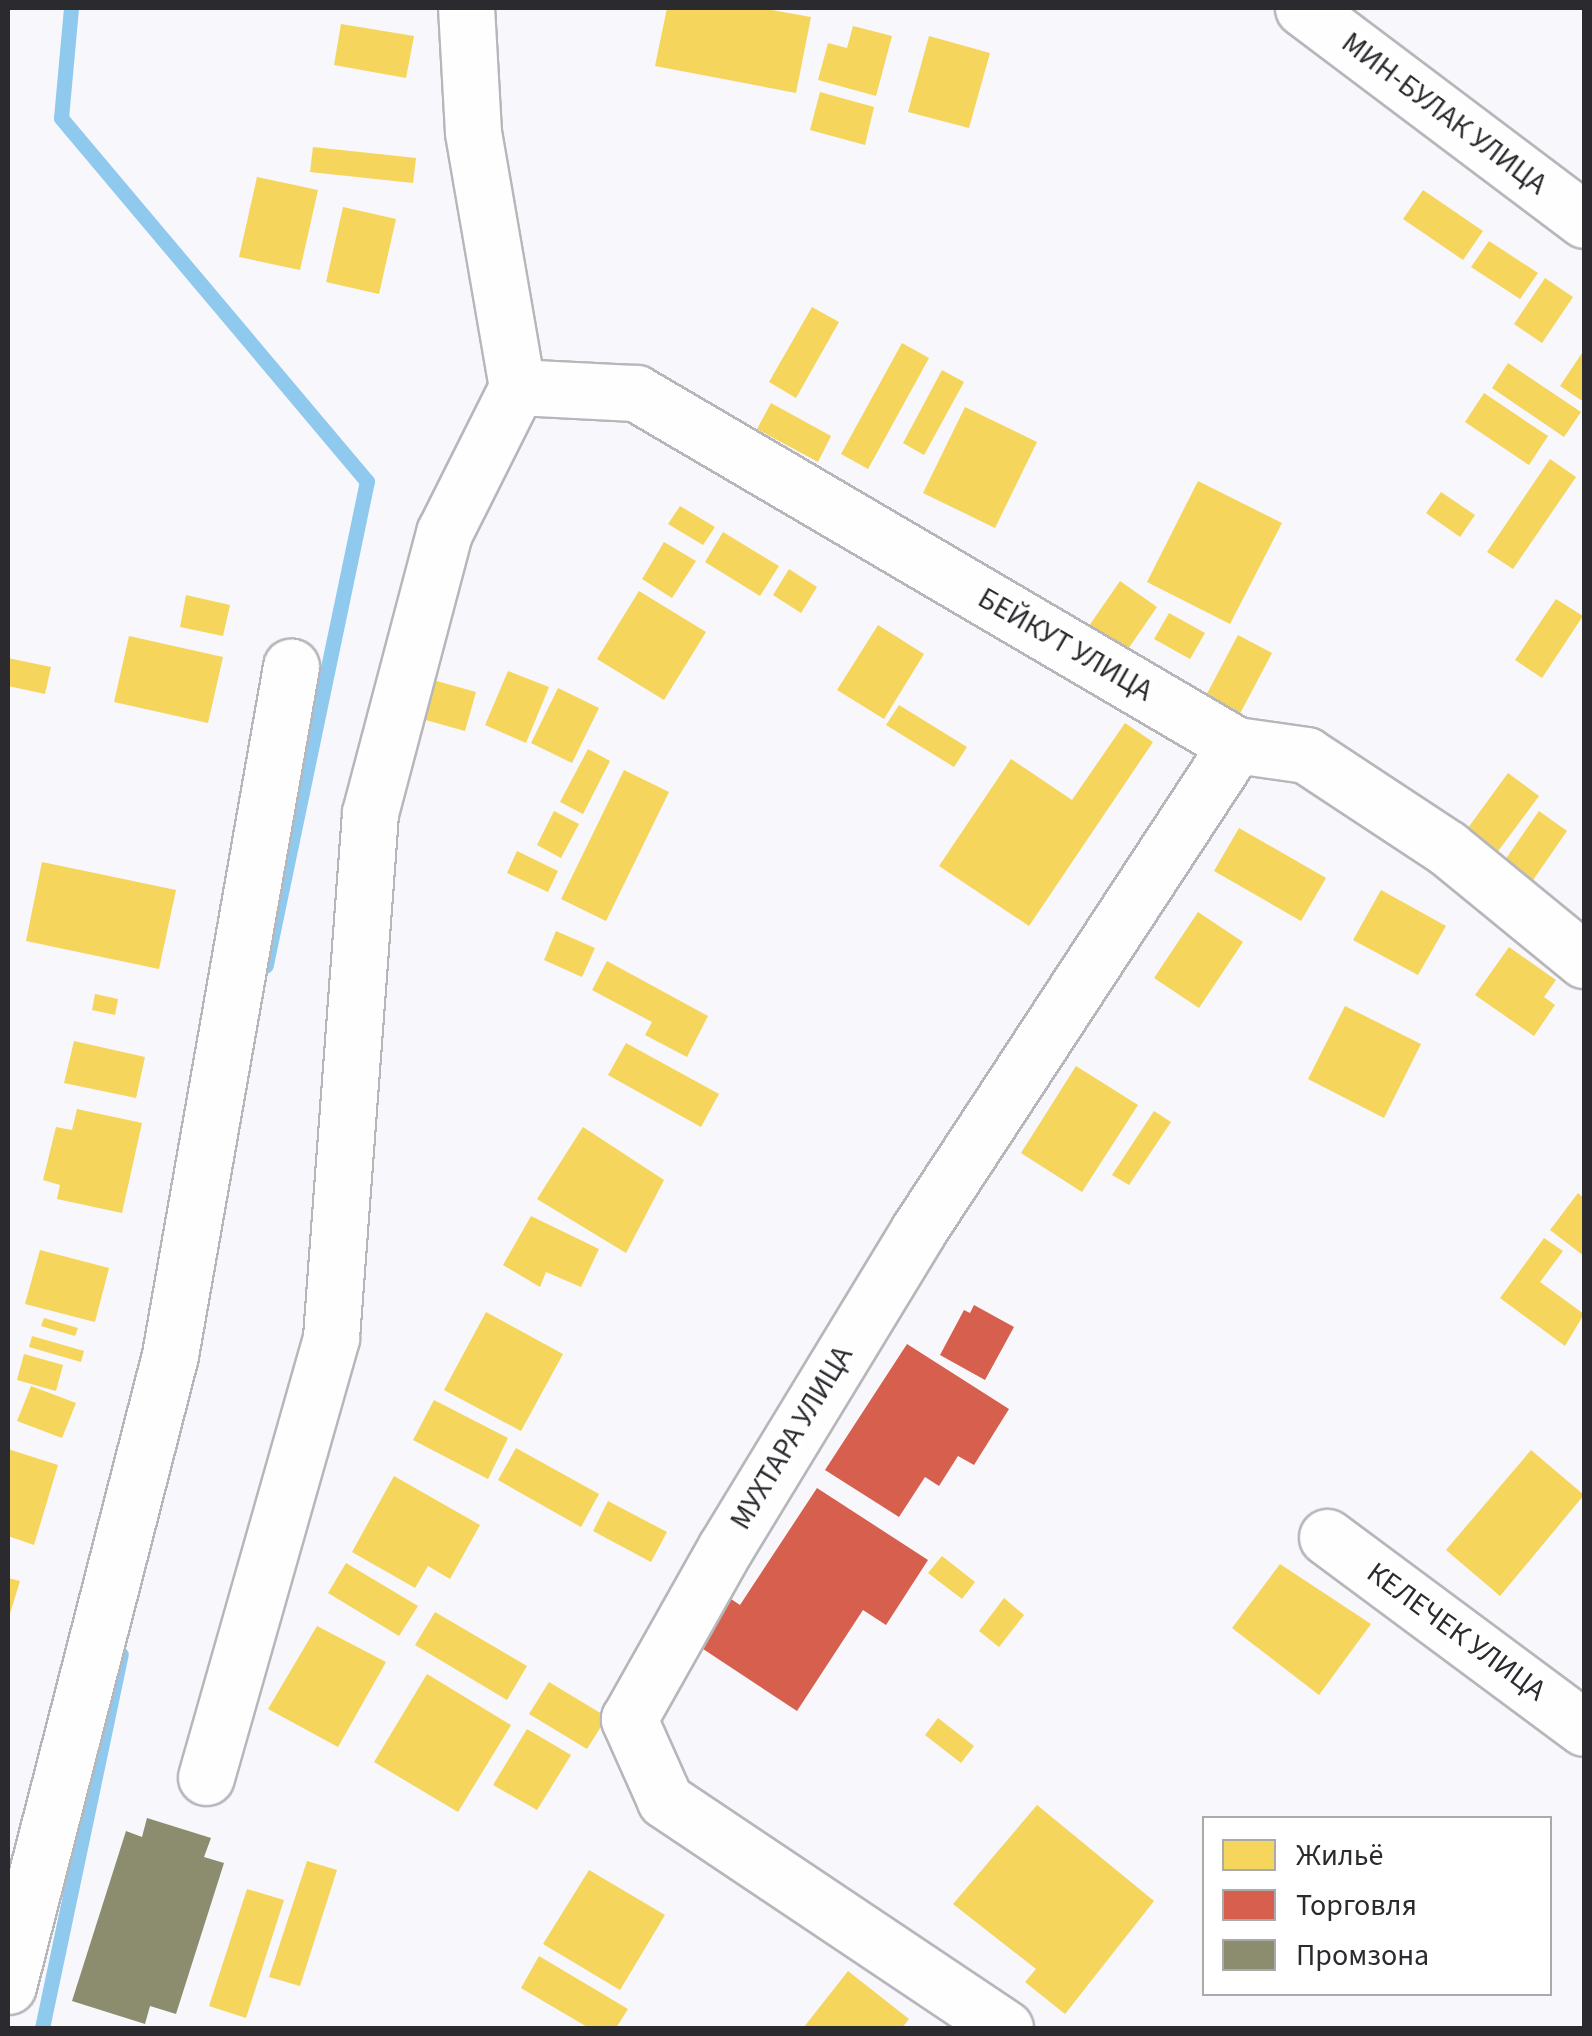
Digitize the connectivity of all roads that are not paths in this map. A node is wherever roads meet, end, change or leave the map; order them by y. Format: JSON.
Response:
{"nodes":[{"id":1,"x":466,"y":8,"type":"edge"},
{"id":2,"x":1303,"y":8,"type":"edge"},
{"id":3,"x":1584,"y":220,"type":"edge"},
{"id":4,"x":518,"y":386,"type":"junction"},
{"id":5,"x":291,"y":667,"type":"dead end"},
{"id":6,"x":1236,"y":745,"type":"junction"},
{"id":7,"x":1584,"y":960,"type":"edge"},
{"id":8,"x":1327,"y":1537,"type":"dead end"},
{"id":9,"x":1584,"y":1728,"type":"edge"},
{"id":10,"x":206,"y":1777,"type":"dead end"},
{"id":11,"x":8,"y":1986,"type":"edge"},
{"id":12,"x":1006,"y":2028,"type":"edge"}],
"edges":[{"from":1,"to":4,"type":"street"},
{"from":2,"to":3,"type":"street","name":"МИН-БУЛАК УЛИЦА"},
{"from":4,"to":6,"type":"street","name":"БЕЙКУТ УЛИЦА"},
{"from":4,"to":10,"type":"street"},
{"from":5,"to":11,"type":"street"},
{"from":6,"to":7,"type":"street","name":"БЕЙКУТ УЛИЦА"},
{"from":6,"to":12,"type":"street","name":"МУХТАРА УЛИЦА"},
{"from":8,"to":9,"type":"street","name":"КЕЛЕЧЕК УЛИЦА"}]}
